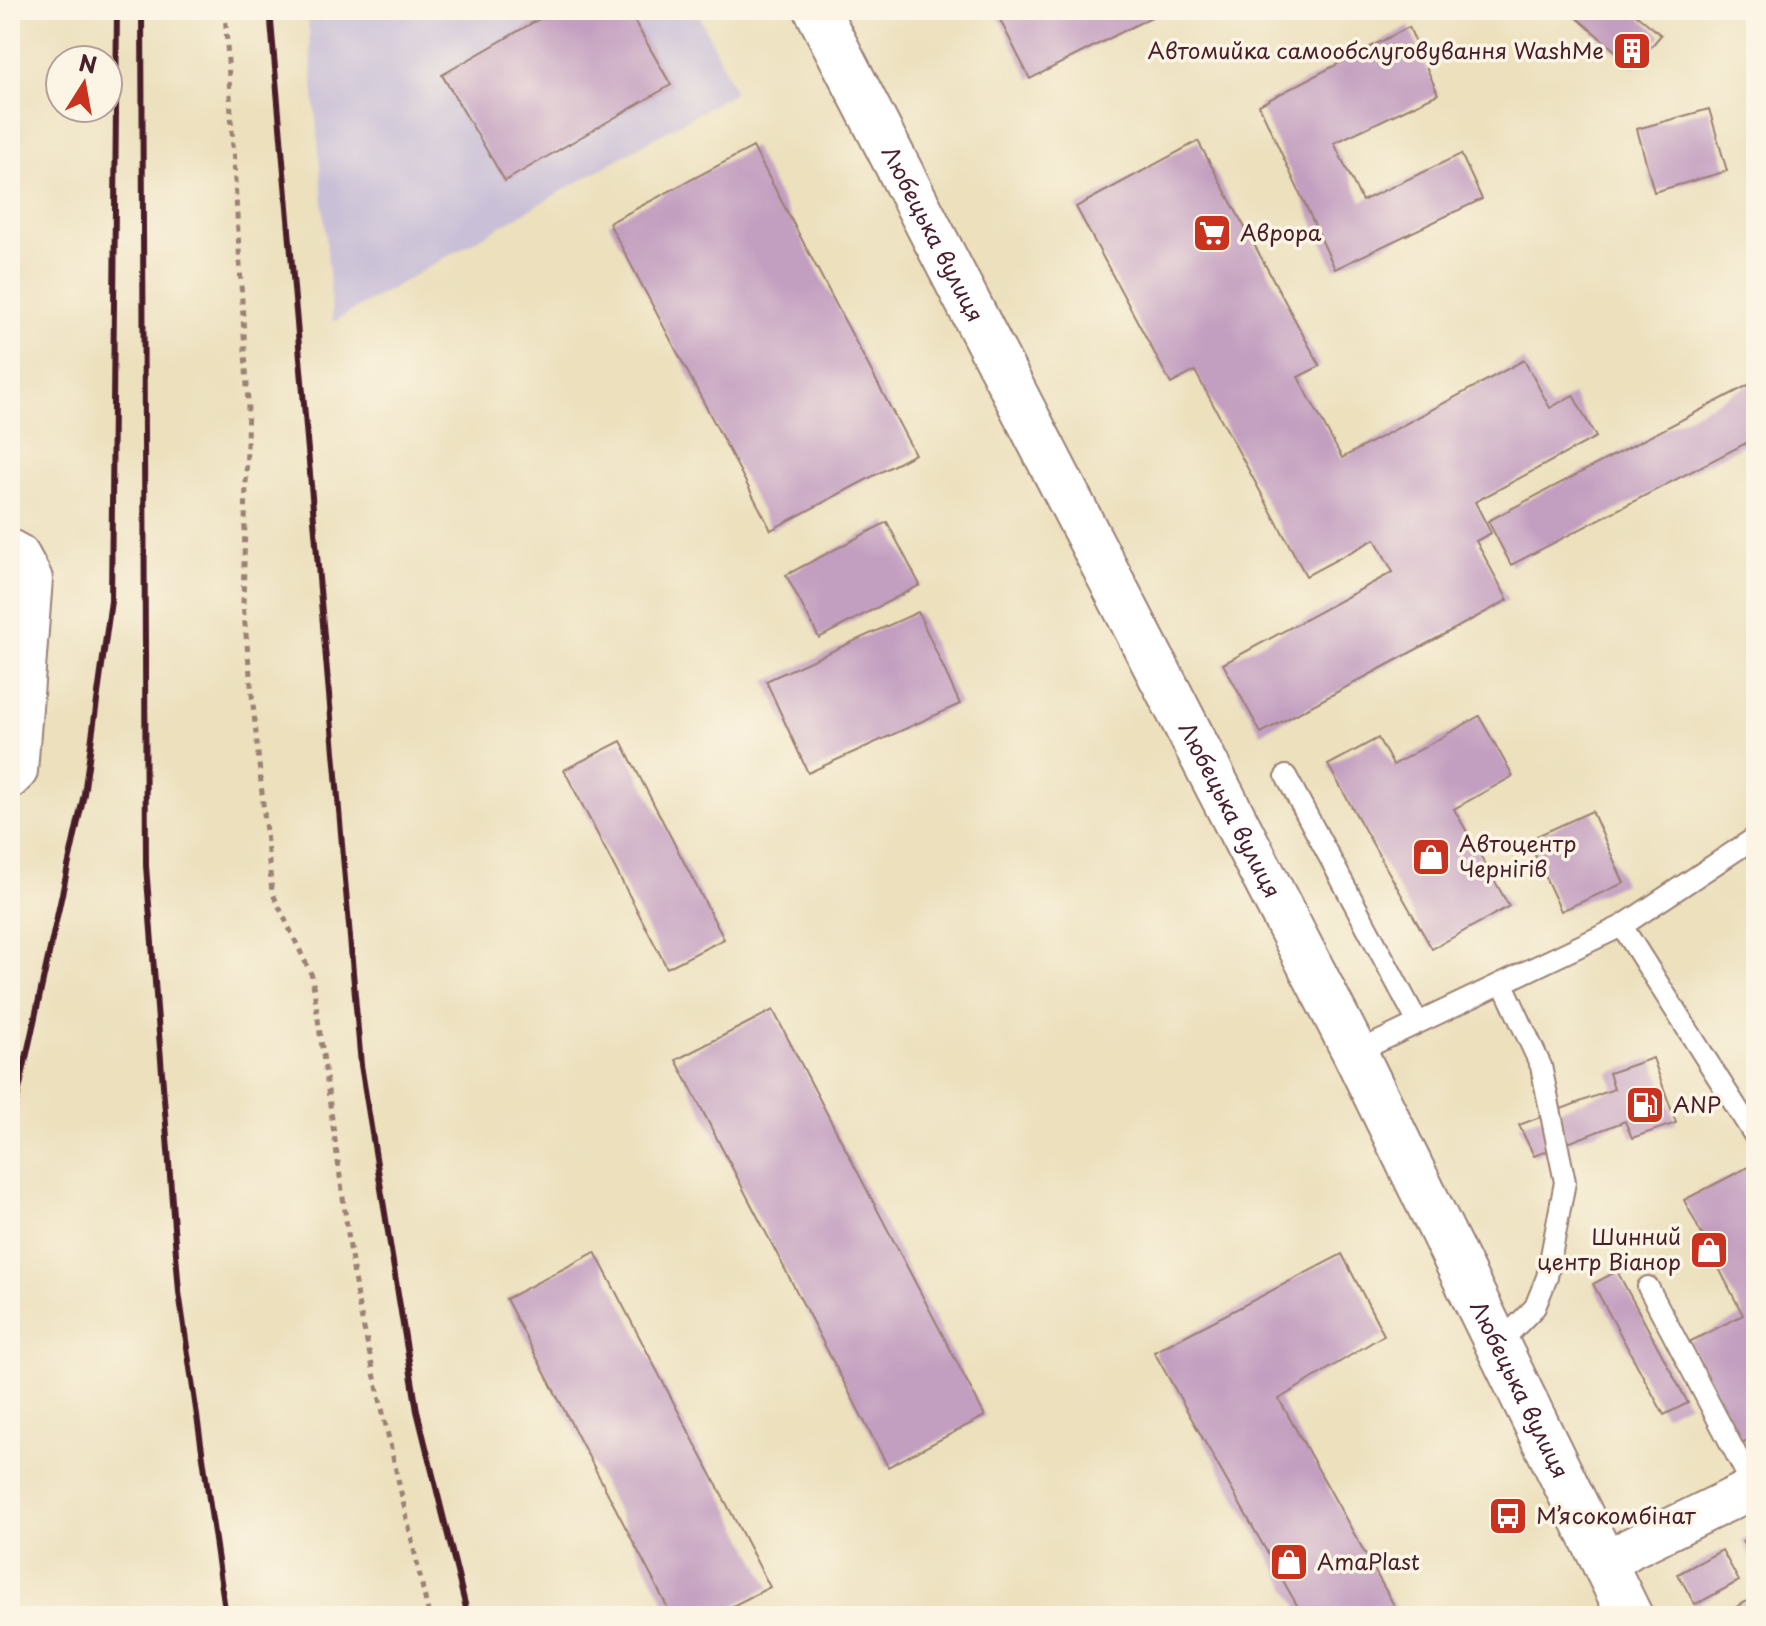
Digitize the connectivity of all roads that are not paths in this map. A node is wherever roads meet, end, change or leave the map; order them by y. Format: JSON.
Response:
{"nodes":[{"id":1,"x":817,"y":10,"type":"edge"},
{"id":2,"x":10,"y":550,"type":"edge"},
{"id":3,"x":1286,"y":776,"type":"dead end"},
{"id":4,"x":10,"y":778,"type":"edge"},
{"id":5,"x":1756,"y":837,"type":"edge"},
{"id":6,"x":1622,"y":926,"type":"junction"},
{"id":7,"x":1503,"y":984,"type":"junction"},
{"id":8,"x":1418,"y":1023,"type":"junction"},
{"id":9,"x":1355,"y":1053,"type":"junction"},
{"id":10,"x":1756,"y":1138,"type":"edge"},
{"id":11,"x":1648,"y":1287,"type":"dead end"},
{"id":12,"x":1496,"y":1347,"type":"junction"},
{"id":13,"x":1755,"y":1488,"type":"edge"},
{"id":14,"x":1605,"y":1565,"type":"junction"},
{"id":15,"x":1630,"y":1616,"type":"edge"}],
"edges":[{"from":1,"to":9,"type":"main road","name":"Любецька вулиця"},
{"from":2,"to":4,"type":"street"},
{"from":3,"to":8,"type":"lane"},
{"from":5,"to":6,"type":"lane"},
{"from":6,"to":7,"type":"lane"},
{"from":6,"to":10,"type":"lane"},
{"from":7,"to":8,"type":"lane"},
{"from":7,"to":12,"type":"lane"},
{"from":8,"to":9,"type":"lane"},
{"from":9,"to":12,"type":"main road","name":"Любецька вулиця"},
{"from":11,"to":13,"type":"lane"},
{"from":12,"to":14,"type":"main road","name":"Любецька вулиця"},
{"from":13,"to":14,"type":"street"},
{"from":14,"to":15,"type":"main road","name":"Любецька вулиця"}]}
